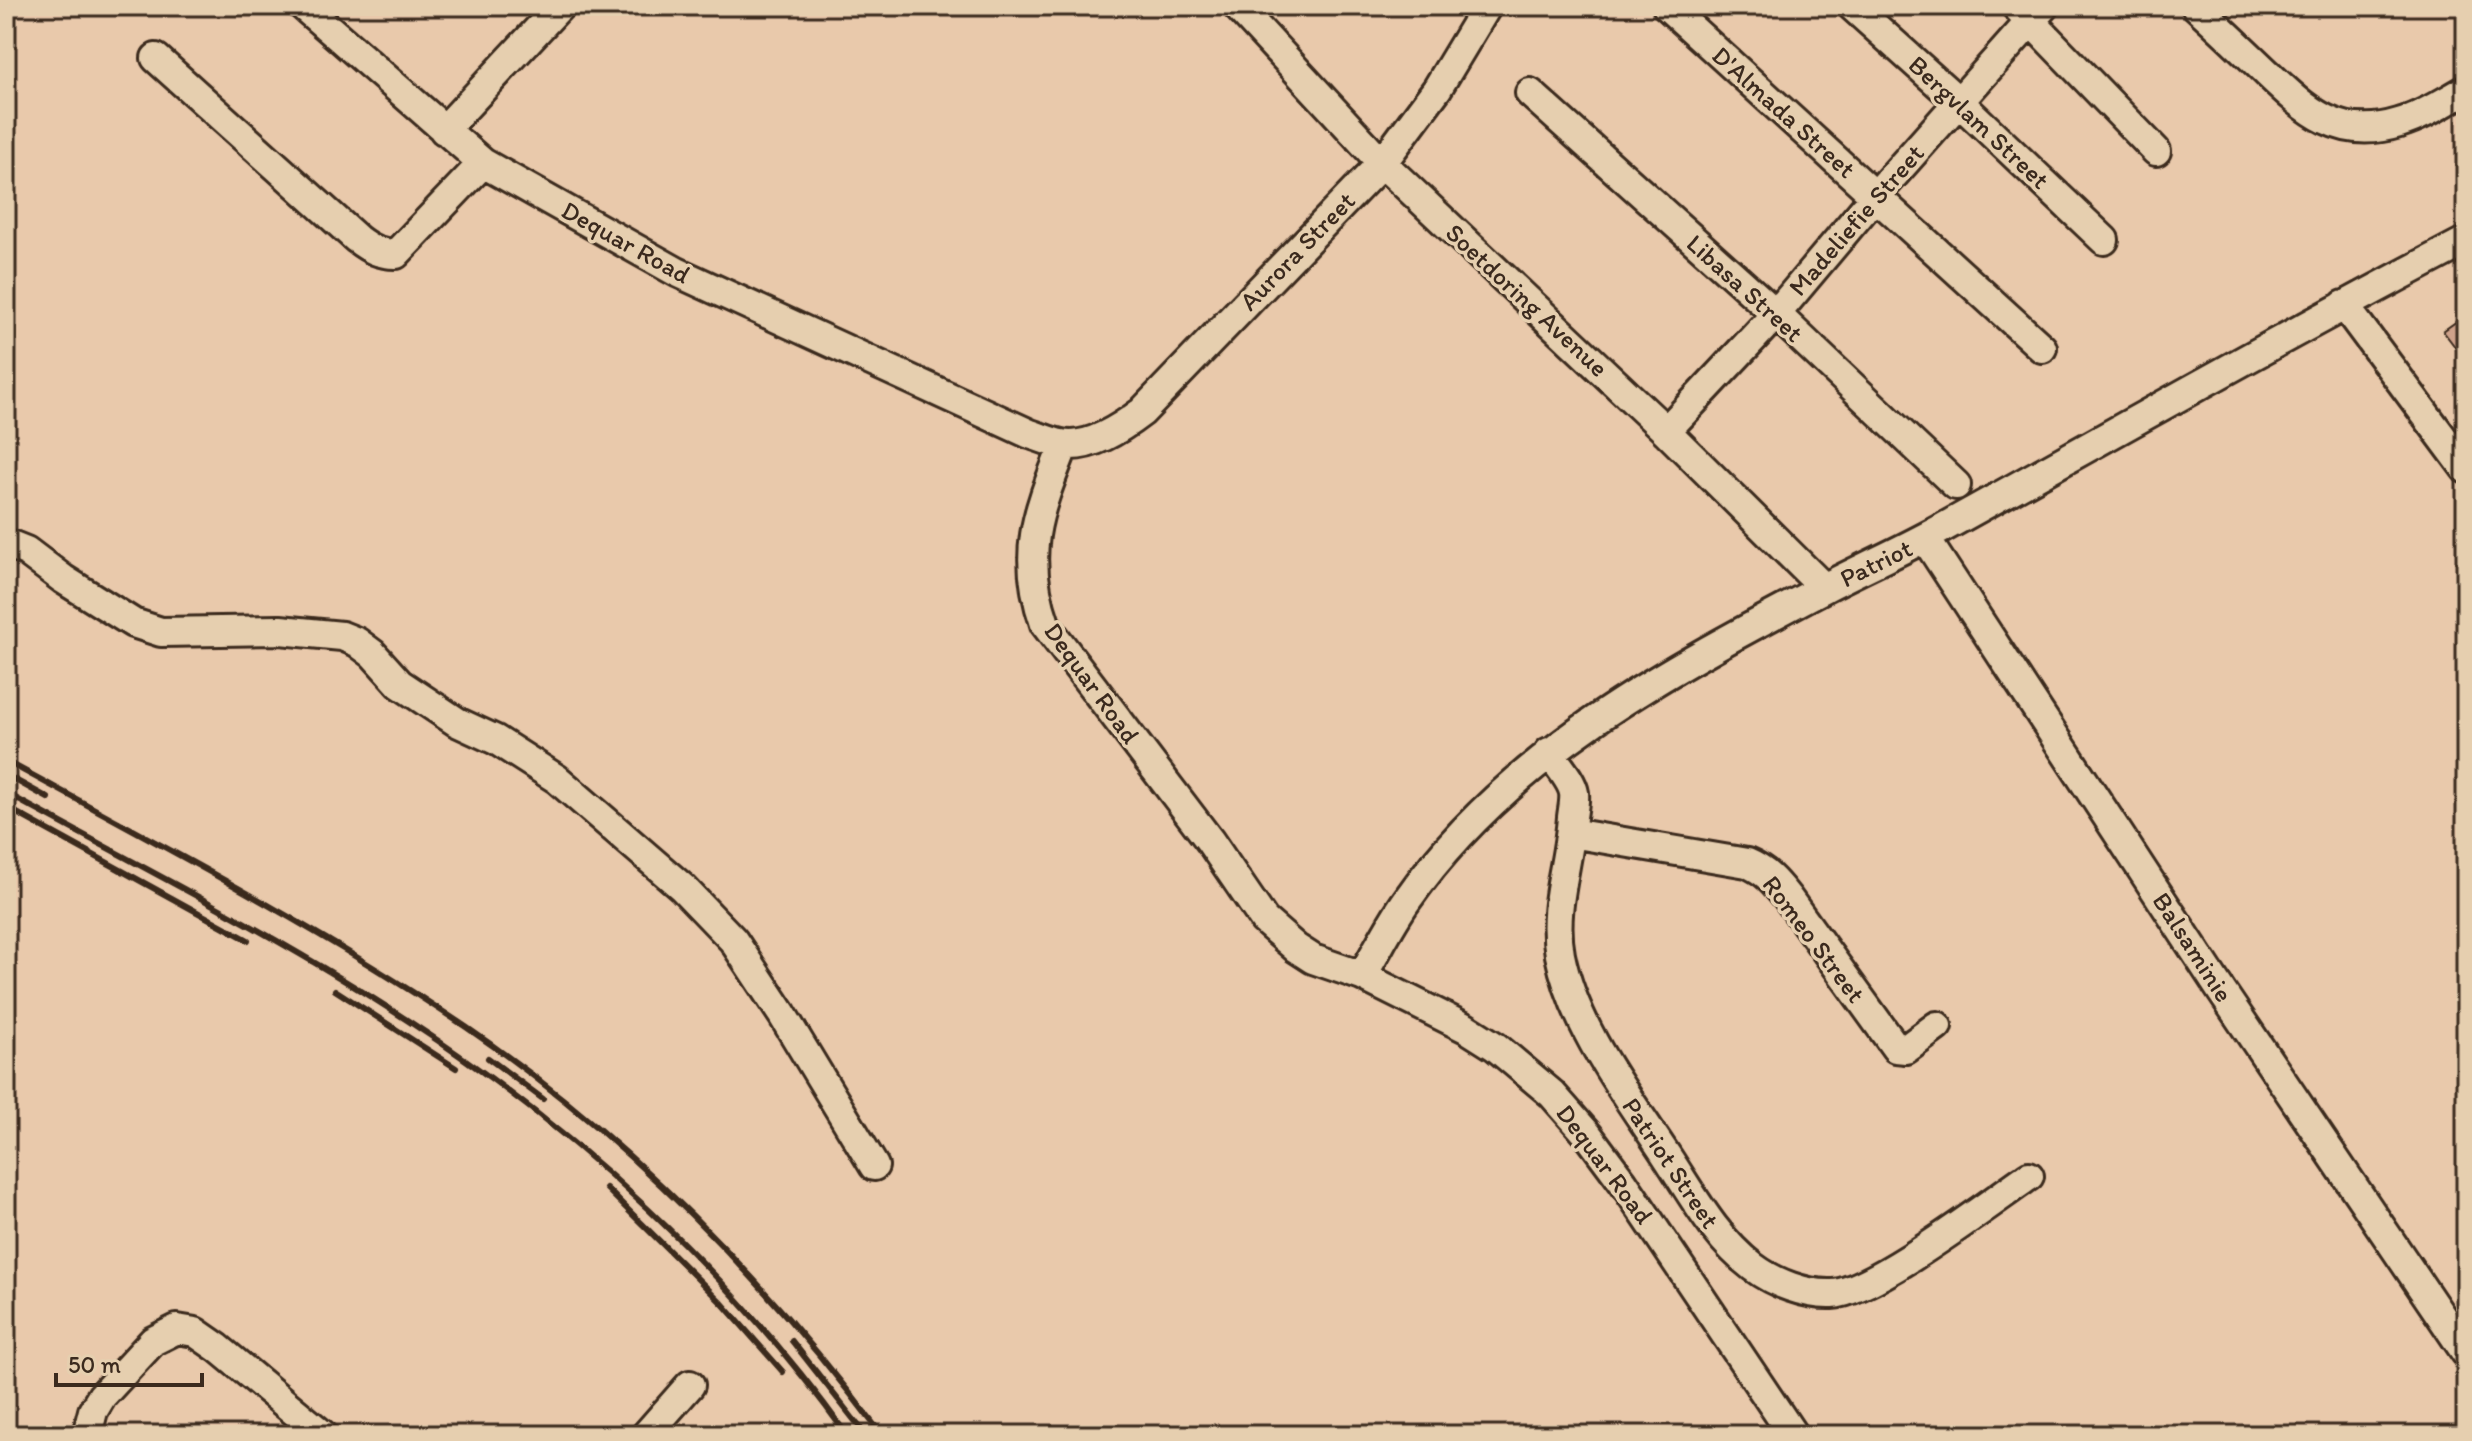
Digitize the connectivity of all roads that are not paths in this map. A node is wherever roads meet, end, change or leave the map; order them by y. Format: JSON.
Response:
{"nodes":[{"id":1,"x":303,"y":6,"type":"edge"},
{"id":2,"x":560,"y":6,"type":"edge"},
{"id":3,"x":1237,"y":6,"type":"edge"},
{"id":4,"x":1487,"y":6,"type":"edge"},
{"id":5,"x":1667,"y":6,"type":"edge"},
{"id":6,"x":1852,"y":6,"type":"edge"},
{"id":7,"x":2196,"y":6,"type":"edge"},
{"id":8,"x":2030,"y":11,"type":"edge"},
{"id":9,"x":156,"y":58,"type":"dead end"},
{"id":10,"x":2466,"y":90,"type":"edge"},
{"id":11,"x":1530,"y":93,"type":"dead end"},
{"id":12,"x":1959,"y":102,"type":"junction"},
{"id":13,"x":444,"y":130,"type":"junction"},
{"id":14,"x":2156,"y":151,"type":"dead end"},
{"id":15,"x":483,"y":163,"type":"junction"},
{"id":16,"x":1382,"y":163,"type":"junction"},
{"id":17,"x":1876,"y":195,"type":"junction"},
{"id":18,"x":2104,"y":240,"type":"dead end"},
{"id":19,"x":2466,"y":241,"type":"edge"},
{"id":20,"x":2344,"y":305,"type":"junction"},
{"id":21,"x":1776,"y":314,"type":"junction"},
{"id":22,"x":2042,"y":348,"type":"dead end"},
{"id":23,"x":1666,"y":431,"type":"junction"},
{"id":24,"x":1064,"y":445,"type":"junction"},
{"id":25,"x":2466,"y":469,"type":"edge"},
{"id":26,"x":1956,"y":485,"type":"dead end"},
{"id":27,"x":1925,"y":538,"type":"junction"},
{"id":28,"x":6,"y":543,"type":"edge"},
{"id":29,"x":1824,"y":588,"type":"junction"},
{"id":30,"x":1549,"y":752,"type":"junction"},
{"id":31,"x":1571,"y":833,"type":"junction"},
{"id":32,"x":1362,"y":976,"type":"junction"},
{"id":33,"x":1937,"y":1026,"type":"dead end"},
{"id":34,"x":874,"y":1166,"type":"dead end"},
{"id":35,"x":2029,"y":1176,"type":"dead end"},
{"id":36,"x":2466,"y":1353,"type":"edge"},
{"id":37,"x":690,"y":1385,"type":"dead end"},
{"id":38,"x":87,"y":1435,"type":"edge"},
{"id":39,"x":323,"y":1435,"type":"edge"},
{"id":40,"x":646,"y":1435,"type":"edge"},
{"id":41,"x":1793,"y":1435,"type":"edge"}],
"edges":[{"from":1,"to":13,"type":"street","name":"Dequar Road"},
{"from":2,"to":13,"type":"street"},
{"from":3,"to":16,"type":"street","name":"Soetdoring Avenue"},
{"from":4,"to":16,"type":"street","name":"Aurora Street"},
{"from":5,"to":17,"type":"street","name":"D'Almada Street"},
{"from":6,"to":12,"type":"street","name":"Bergvlam Street"},
{"from":7,"to":10,"type":"street"},
{"from":8,"to":12,"type":"street","name":"Madeliefie Street"},
{"from":8,"to":14,"type":"street"},
{"from":9,"to":15,"type":"street"},
{"from":11,"to":21,"type":"street","name":"Libasa Street"},
{"from":12,"to":17,"type":"street","name":"Madeliefie Street"},
{"from":12,"to":18,"type":"street","name":"Bergvlam Street"},
{"from":13,"to":15,"type":"street","name":"Dequar Road"},
{"from":15,"to":24,"type":"street","name":"Dequar Road"},
{"from":16,"to":23,"type":"street","name":"Soetdoring Avenue"},
{"from":16,"to":24,"type":"street","name":"Aurora Street"},
{"from":17,"to":21,"type":"street","name":"Madeliefie Street"},
{"from":17,"to":22,"type":"street","name":"D'Almada Street"},
{"from":19,"to":20,"type":"street","name":"Patriot"},
{"from":20,"to":25,"type":"street"},
{"from":20,"to":27,"type":"street","name":"Patriot"},
{"from":21,"to":23,"type":"street","name":"Madeliefie Street"},
{"from":21,"to":26,"type":"street","name":"Libasa Street"},
{"from":23,"to":29,"type":"street","name":"Soetdoring Avenue"},
{"from":24,"to":32,"type":"street","name":"Dequar Road"},
{"from":27,"to":29,"type":"street","name":"Patriot"},
{"from":27,"to":36,"type":"street","name":"Balsaminie"},
{"from":28,"to":34,"type":"street"},
{"from":29,"to":30,"type":"street","name":"Patriot"},
{"from":30,"to":31,"type":"street","name":"Patriot Street"},
{"from":30,"to":32,"type":"street","name":"Patriot"},
{"from":31,"to":33,"type":"street","name":"Romeo Street"},
{"from":31,"to":35,"type":"street","name":"Patriot Street"},
{"from":32,"to":41,"type":"street","name":"Dequar Road"},
{"from":37,"to":40,"type":"street"},
{"from":38,"to":39,"type":"street"}]}
